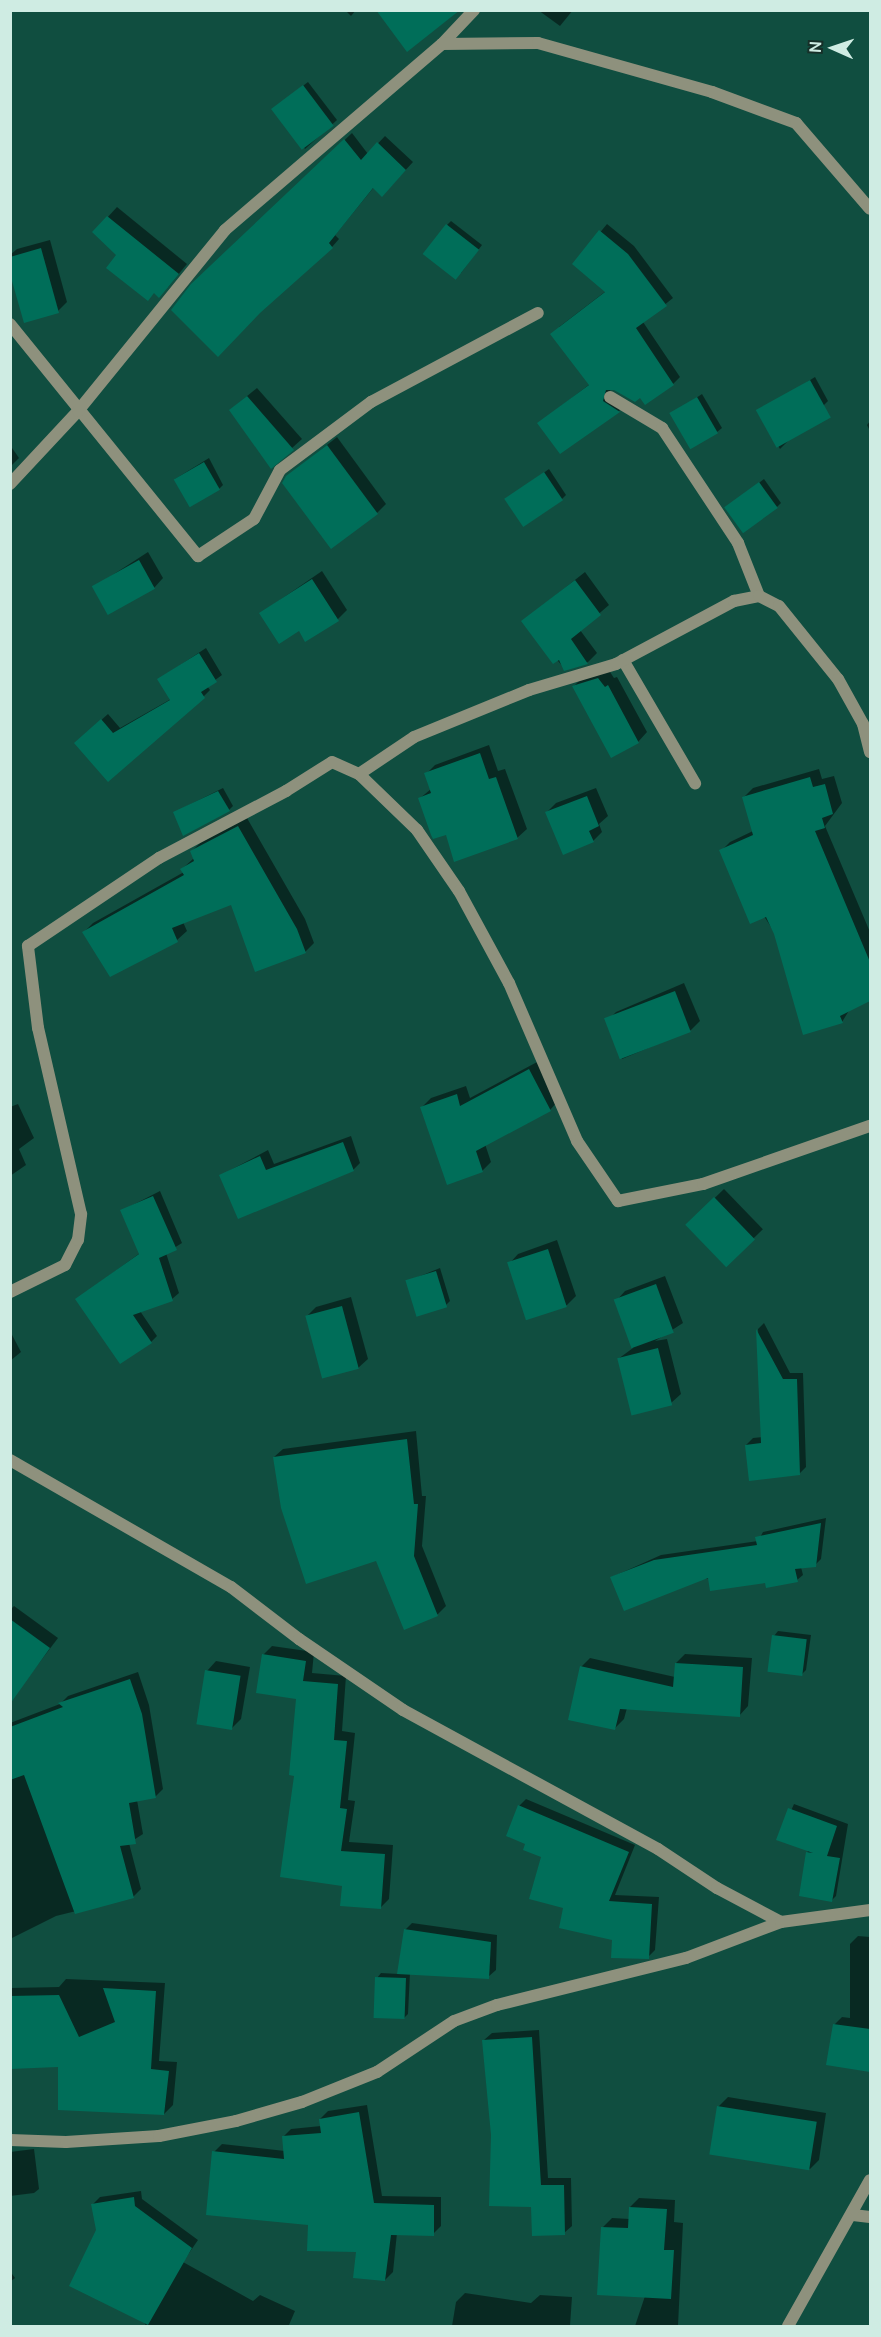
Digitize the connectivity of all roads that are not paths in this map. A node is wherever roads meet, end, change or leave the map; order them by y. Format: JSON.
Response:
{"nodes":[{"id":1,"x":474,"y":10,"type":"edge"},
{"id":2,"x":442,"y":44,"type":"junction"},
{"id":3,"x":870,"y":210,"type":"edge"},
{"id":4,"x":538,"y":313,"type":"dead end"},
{"id":5,"x":10,"y":324,"type":"edge"},
{"id":6,"x":610,"y":397,"type":"dead end"},
{"id":7,"x":78,"y":411,"type":"junction"},
{"id":8,"x":10,"y":484,"type":"edge"},
{"id":9,"x":759,"y":596,"type":"junction"},
{"id":10,"x":623,"y":660,"type":"junction"},
{"id":11,"x":870,"y":752,"type":"edge"},
{"id":12,"x":358,"y":774,"type":"junction"},
{"id":13,"x":695,"y":783,"type":"dead end"},
{"id":14,"x":870,"y":1126,"type":"edge"},
{"id":15,"x":10,"y":1292,"type":"edge"},
{"id":16,"x":10,"y":1460,"type":"edge"},
{"id":17,"x":870,"y":1910,"type":"edge"},
{"id":18,"x":781,"y":1922,"type":"junction"},
{"id":19,"x":10,"y":2140,"type":"edge"},
{"id":20,"x":870,"y":2180,"type":"edge"},
{"id":21,"x":853,"y":2215,"type":"junction"},
{"id":22,"x":870,"y":2217,"type":"edge"},
{"id":23,"x":788,"y":2326,"type":"edge"}],
"edges":[{"from":1,"to":2,"type":"street"},
{"from":2,"to":3,"type":"street"},
{"from":2,"to":7,"type":"street"},
{"from":4,"to":7,"type":"street"},
{"from":5,"to":7,"type":"street"},
{"from":6,"to":9,"type":"street"},
{"from":7,"to":8,"type":"street"},
{"from":9,"to":10,"type":"street"},
{"from":9,"to":11,"type":"street"},
{"from":10,"to":12,"type":"street"},
{"from":10,"to":13,"type":"street"},
{"from":12,"to":14,"type":"street"},
{"from":12,"to":15,"type":"street"},
{"from":16,"to":18,"type":"street"},
{"from":17,"to":18,"type":"street"},
{"from":18,"to":19,"type":"street"},
{"from":20,"to":21,"type":"street"},
{"from":21,"to":22,"type":"street"},
{"from":21,"to":23,"type":"street"}]}
